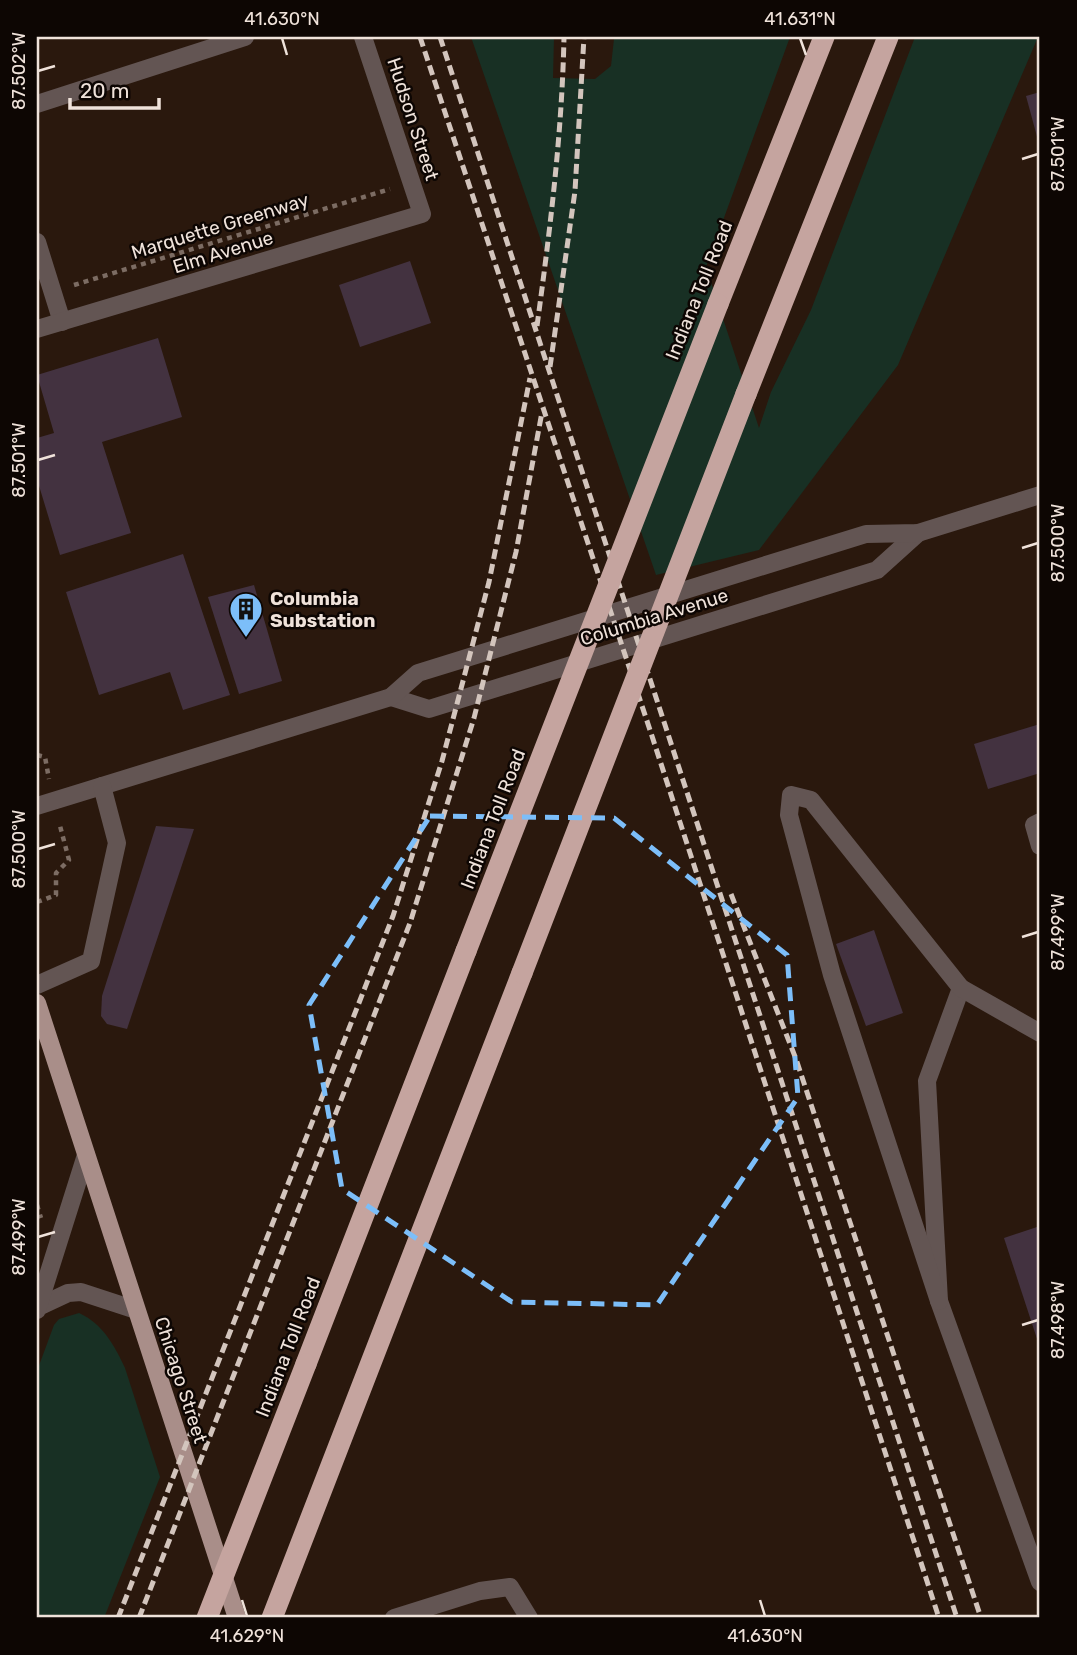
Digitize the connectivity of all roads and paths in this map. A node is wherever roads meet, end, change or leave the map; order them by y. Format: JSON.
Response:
{"nodes":[{"id":1,"x":245,"y":37,"type":"edge"},
{"id":2,"x":363,"y":37,"type":"edge"},
{"id":3,"x":824,"y":37,"type":"edge"},
{"id":4,"x":888,"y":37,"type":"edge"},
{"id":5,"x":37,"y":104,"type":"edge"},
{"id":6,"x":411,"y":183,"type":"junction"},
{"id":7,"x":422,"y":214,"type":"joint"},
{"id":8,"x":37,"y":242,"type":"edge"},
{"id":9,"x":52,"y":292,"type":"junction"},
{"id":10,"x":62,"y":322,"type":"junction"},
{"id":11,"x":37,"y":329,"type":"edge"},
{"id":12,"x":1040,"y":495,"type":"edge"},
{"id":13,"x":918,"y":533,"type":"junction"},
{"id":14,"x":391,"y":697,"type":"junction"},
{"id":15,"x":37,"y":755,"type":"edge"},
{"id":16,"x":45,"y":757,"type":"dead end"},
{"id":17,"x":102,"y":786,"type":"junction"},
{"id":18,"x":37,"y":806,"type":"edge"},
{"id":19,"x":1040,"y":822,"type":"edge"},
{"id":20,"x":1040,"y":846,"type":"edge"},
{"id":21,"x":69,"y":860,"type":"dead end"},
{"id":22,"x":37,"y":902,"type":"edge"},
{"id":23,"x":37,"y":985,"type":"edge"},
{"id":24,"x":961,"y":988,"type":"junction"},
{"id":25,"x":37,"y":1003,"type":"edge"},
{"id":26,"x":1040,"y":1033,"type":"edge"},
{"id":27,"x":86,"y":1155,"type":"junction"},
{"id":28,"x":939,"y":1301,"type":"junction"},
{"id":29,"x":37,"y":1309,"type":"edge"},
{"id":30,"x":136,"y":1310,"type":"junction"},
{"id":31,"x":1040,"y":1582,"type":"edge"},
{"id":32,"x":207,"y":1618,"type":"edge"},
{"id":33,"x":237,"y":1618,"type":"edge"},
{"id":34,"x":272,"y":1618,"type":"edge"},
{"id":35,"x":394,"y":1618,"type":"edge"},
{"id":36,"x":529,"y":1618,"type":"edge"}],
"edges":[{"from":1,"to":5,"type":"street"},
{"from":2,"to":6,"type":"street","name":"Hudson Street"},
{"from":3,"to":32,"type":"highway","name":"Indiana Toll Road","bridge":true},
{"from":4,"to":34,"type":"highway","bridge":true},
{"from":6,"to":7,"type":"street","name":"Hudson Street"},
{"from":6,"to":9,"type":"path","name":"Marquette Greenway"},
{"from":7,"to":10,"type":"street","name":"Elm Avenue"},
{"from":8,"to":9,"type":"street"},
{"from":9,"to":10,"type":"street"},
{"from":10,"to":11,"type":"street","name":"Elm Avenue"},
{"from":12,"to":13,"type":"street","name":"Columbia Avenue"},
{"from":13,"to":14,"type":"street","name":"Columbia Avenue"},
{"from":13,"to":14,"type":"street","name":"Columbia Avenue"},
{"from":14,"to":17,"type":"street","name":"Columbia Avenue"},
{"from":15,"to":16,"type":"path"},
{"from":17,"to":18,"type":"street","name":"Columbia Avenue"},
{"from":17,"to":23,"type":"street"},
{"from":19,"to":20,"type":"street"},
{"from":21,"to":22,"type":"path"},
{"from":24,"to":26,"type":"street"},
{"from":24,"to":28,"type":"street"},
{"from":24,"to":28,"type":"street"},
{"from":25,"to":27,"type":"main road","name":"Chicago Street"},
{"from":27,"to":29,"type":"street"},
{"from":27,"to":30,"type":"main road","name":"Chicago Street"},
{"from":28,"to":31,"type":"street"},
{"from":29,"to":30,"type":"street"},
{"from":30,"to":33,"type":"main road","name":"Chicago Street"},
{"from":35,"to":36,"type":"street"}]}
